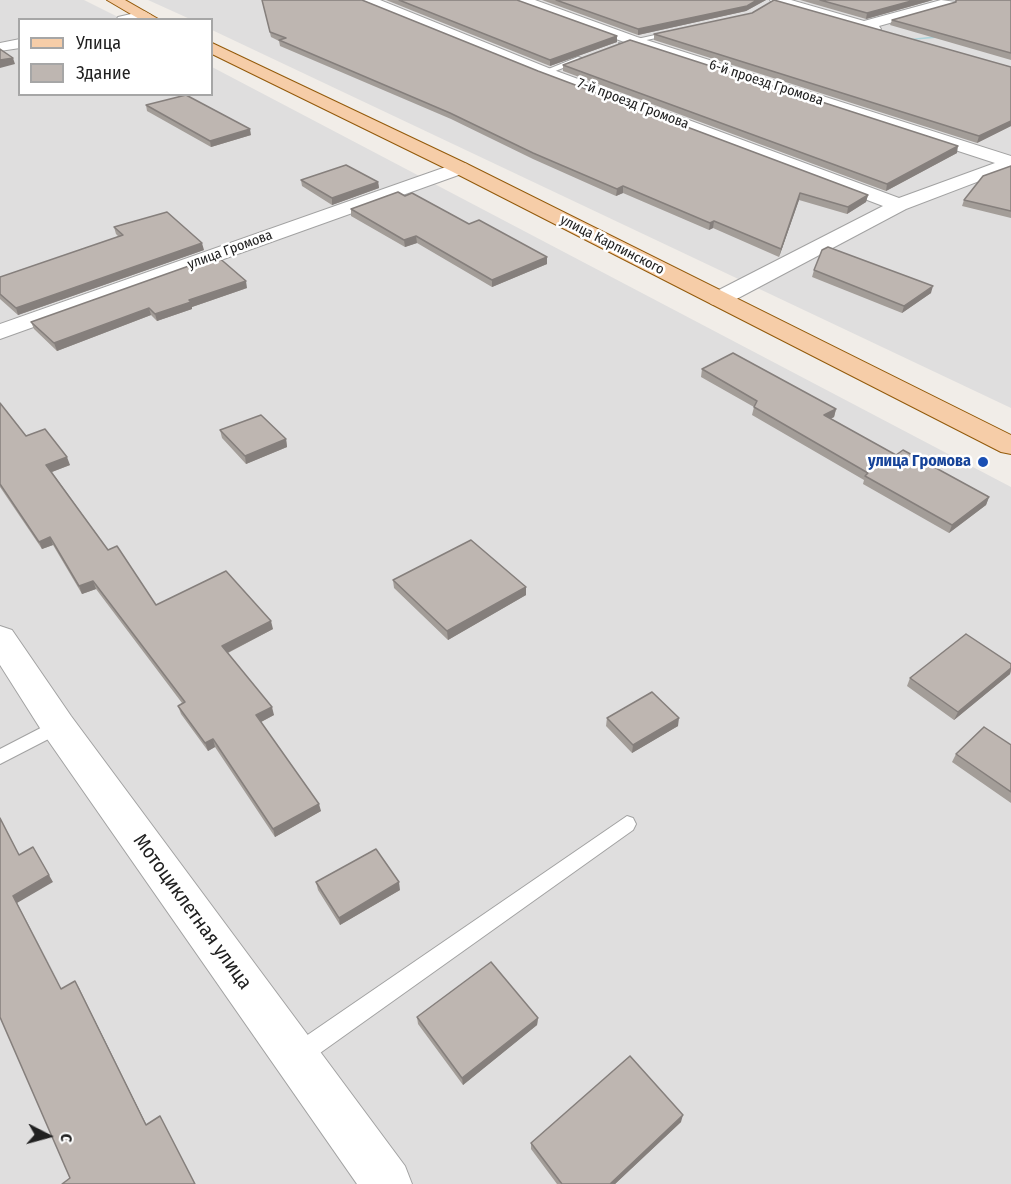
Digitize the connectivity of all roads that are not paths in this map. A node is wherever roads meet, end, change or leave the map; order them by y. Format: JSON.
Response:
{"nodes":[{"id":1,"x":114,"y":0,"type":"edge"},
{"id":2,"x":368,"y":0,"type":"edge"},
{"id":3,"x":522,"y":0,"type":"edge"},
{"id":4,"x":773,"y":2,"type":"edge"},
{"id":5,"x":949,"y":2,"type":"edge"},
{"id":6,"x":148,"y":17,"type":"edge"},
{"id":7,"x":863,"y":26,"type":"junction"},
{"id":8,"x":678,"y":32,"type":"edge"},
{"id":9,"x":886,"y":32,"type":"edge"},
{"id":10,"x":632,"y":40,"type":"junction"},
{"id":11,"x":18,"y":43,"type":"edge"},
{"id":12,"x":0,"y":47,"type":"edge"},
{"id":13,"x":213,"y":48,"type":"edge"},
{"id":14,"x":610,"y":48,"type":"edge"},
{"id":15,"x":589,"y":56,"type":"edge"},
{"id":16,"x":545,"y":72,"type":"junction"},
{"id":17,"x":1011,"y":163,"type":"edge"},
{"id":18,"x":460,"y":168,"type":"junction"},
{"id":19,"x":899,"y":205,"type":"junction"},
{"id":20,"x":719,"y":299,"type":"junction"},
{"id":21,"x":0,"y":332,"type":"edge"},
{"id":22,"x":1011,"y":446,"type":"edge"},
{"id":23,"x":0,"y":638,"type":"edge"},
{"id":24,"x":58,"y":726,"type":"junction"},
{"id":25,"x":0,"y":757,"type":"edge"},
{"id":26,"x":627,"y":825,"type":"dead end"},
{"id":27,"x":296,"y":1057,"type":"junction"},
{"id":28,"x":387,"y":1184,"type":"edge"}],
"edges":[{"from":1,"to":6,"type":"main road"},
{"from":2,"to":16,"type":"street","name":"7-й проезд Громова"},
{"from":3,"to":10,"type":"street","name":"6-й проезд Громова"},
{"from":4,"to":7,"type":"street"},
{"from":5,"to":7,"type":"street"},
{"from":7,"to":9,"type":"street"},
{"from":8,"to":10,"type":"lane"},
{"from":10,"to":14,"type":"lane"},
{"from":10,"to":17,"type":"street","name":"6-й проезд Громова"},
{"from":11,"to":12,"type":"street"},
{"from":13,"to":18,"type":"main road","name":"улица Карпинского"},
{"from":15,"to":16,"type":"lane"},
{"from":16,"to":19,"type":"street","name":"7-й проезд Громова"},
{"from":17,"to":19,"type":"street"},
{"from":18,"to":20,"type":"main road","name":"улица Карпинского"},
{"from":18,"to":21,"type":"street","name":"улица Громова"},
{"from":19,"to":20,"type":"street"},
{"from":20,"to":22,"type":"main road","name":"улица Карпинского"},
{"from":23,"to":24,"type":"street","name":"Мотоциклетная улица"},
{"from":24,"to":25,"type":"lane"},
{"from":24,"to":27,"type":"street","name":"Мотоциклетная улица"},
{"from":26,"to":27,"type":"lane"},
{"from":27,"to":28,"type":"street","name":"Мотоциклетная улица"}]}
